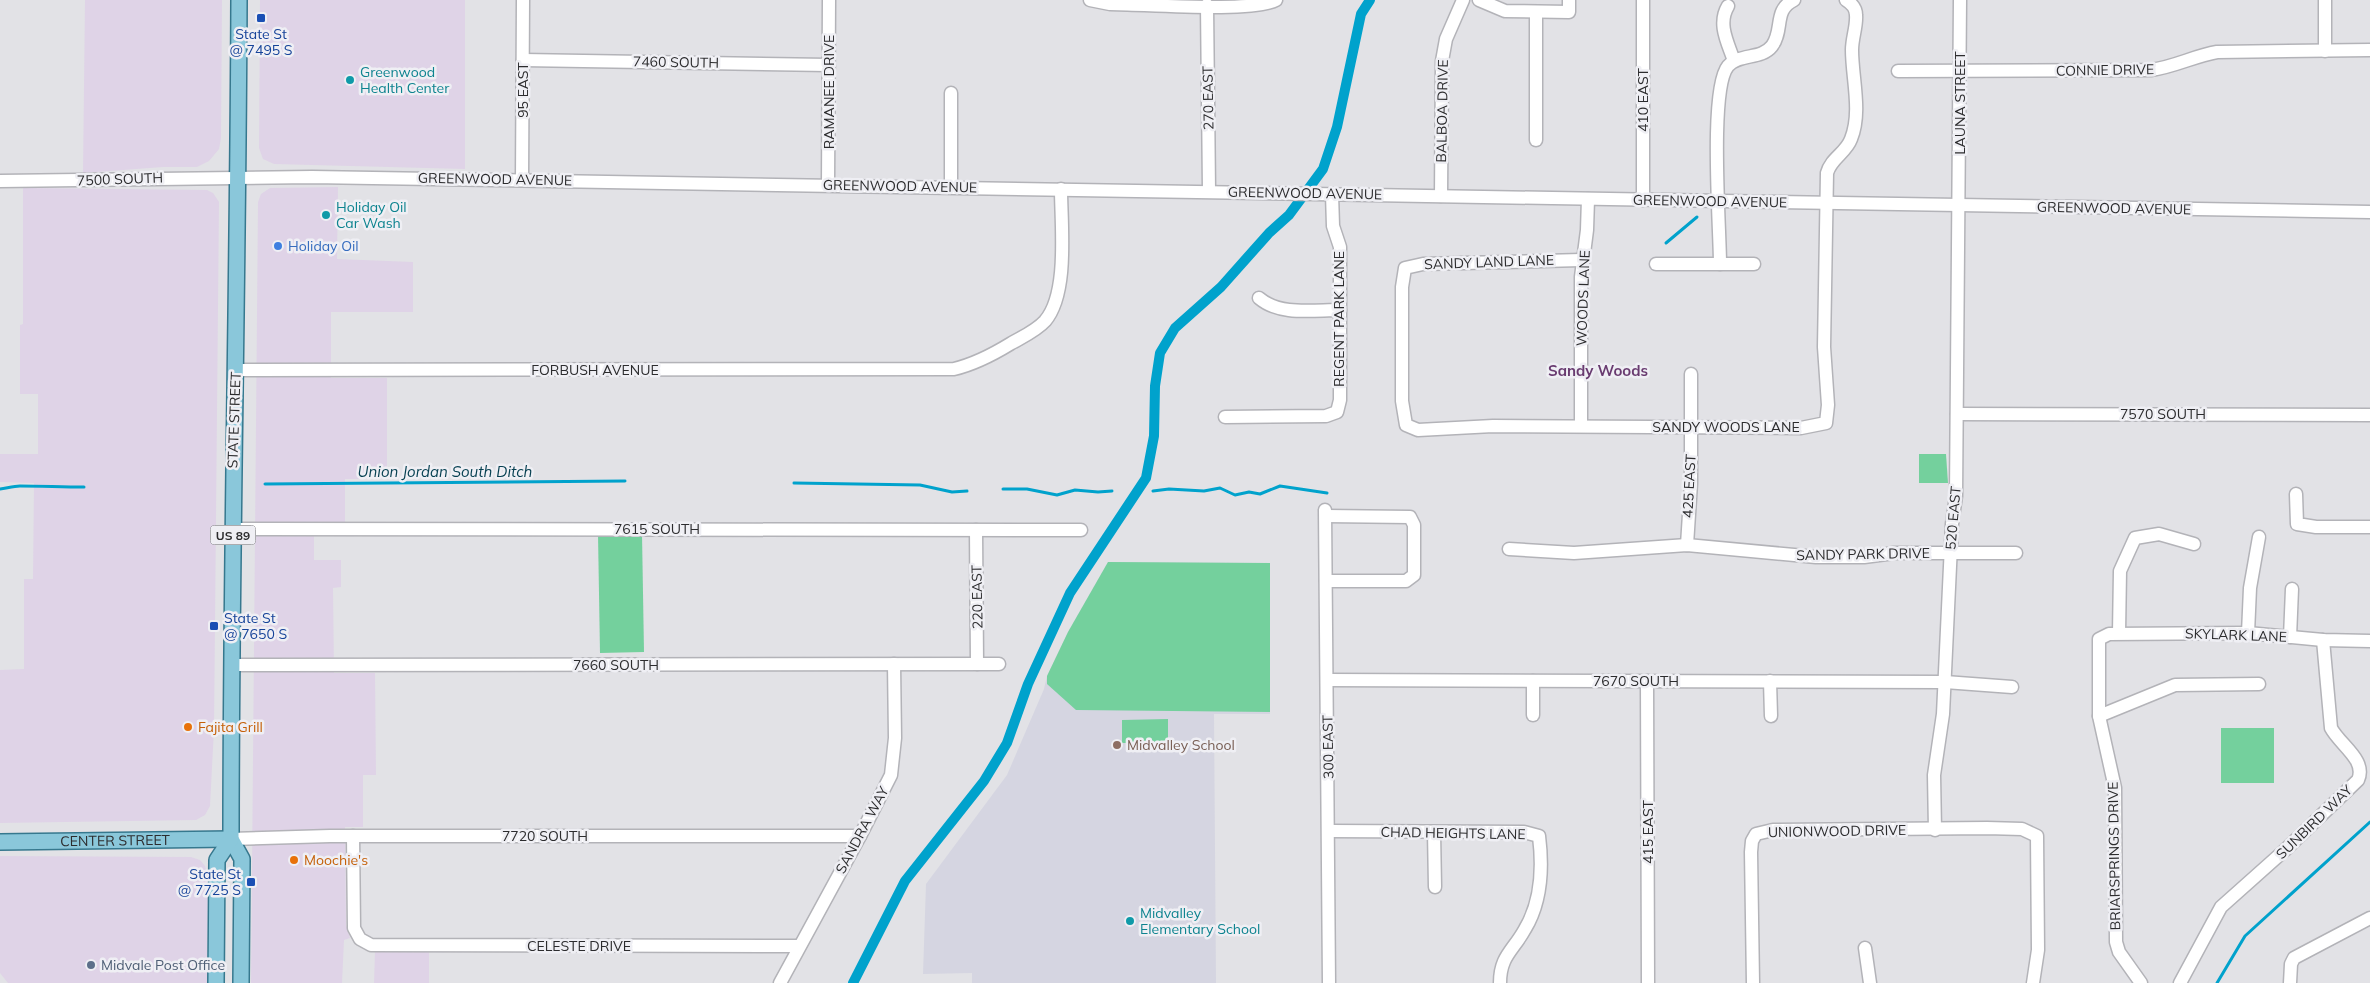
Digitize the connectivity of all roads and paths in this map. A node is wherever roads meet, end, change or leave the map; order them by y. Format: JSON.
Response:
{"nodes":[{"id":1,"x":239,"y":0,"type":"edge"},
{"id":2,"x":523,"y":0,"type":"edge"},
{"id":3,"x":829,"y":0,"type":"edge"},
{"id":4,"x":1090,"y":0,"type":"edge"},
{"id":5,"x":1276,"y":0,"type":"edge"},
{"id":6,"x":1463,"y":0,"type":"edge"},
{"id":7,"x":1479,"y":0,"type":"edge"},
{"id":8,"x":1569,"y":0,"type":"edge"},
{"id":9,"x":1643,"y":0,"type":"edge"},
{"id":10,"x":1794,"y":0,"type":"edge"},
{"id":11,"x":1960,"y":0,"type":"edge"},
{"id":12,"x":2325,"y":0,"type":"edge"},
{"id":13,"x":1849,"y":2,"type":"edge"},
{"id":14,"x":1207,"y":5,"type":"junction"},
{"id":15,"x":1728,"y":6,"type":"dead end"},
{"id":16,"x":1536,"y":12,"type":"junction"},
{"id":17,"x":2370,"y":50,"type":"edge"},
{"id":18,"x":2325,"y":51,"type":"junction"},
{"id":19,"x":523,"y":60,"type":"junction"},
{"id":20,"x":1734,"y":61,"type":"junction"},
{"id":21,"x":829,"y":65,"type":"junction"},
{"id":22,"x":1898,"y":70,"type":"dead end"},
{"id":23,"x":1960,"y":70,"type":"junction"},
{"id":24,"x":952,"y":94,"type":"dead end"},
{"id":25,"x":1536,"y":140,"type":"dead end"},
{"id":26,"x":239,"y":176,"type":"junction"},
{"id":27,"x":522,"y":180,"type":"junction"},
{"id":28,"x":0,"y":181,"type":"edge"},
{"id":29,"x":828,"y":185,"type":"junction"},
{"id":30,"x":951,"y":187,"type":"junction"},
{"id":31,"x":1061,"y":189,"type":"junction"},
{"id":32,"x":1209,"y":191,"type":"junction"},
{"id":33,"x":1327,"y":194,"type":"junction"},
{"id":34,"x":1441,"y":196,"type":"junction"},
{"id":35,"x":1588,"y":199,"type":"junction"},
{"id":36,"x":1643,"y":200,"type":"junction"},
{"id":37,"x":1717,"y":201,"type":"junction"},
{"id":38,"x":1828,"y":203,"type":"junction"},
{"id":39,"x":1959,"y":205,"type":"junction"},
{"id":40,"x":2370,"y":212,"type":"edge"},
{"id":41,"x":1581,"y":260,"type":"junction"},
{"id":42,"x":1656,"y":264,"type":"dead end"},
{"id":43,"x":1720,"y":264,"type":"junction"},
{"id":44,"x":1754,"y":264,"type":"dead end"},
{"id":45,"x":1259,"y":298,"type":"dead end"},
{"id":46,"x":1340,"y":310,"type":"junction"},
{"id":47,"x":236,"y":370,"type":"junction"},
{"id":48,"x":1691,"y":374,"type":"dead end"},
{"id":49,"x":1957,"y":414,"type":"junction"},
{"id":50,"x":2370,"y":415,"type":"edge"},
{"id":51,"x":1225,"y":417,"type":"dead end"},
{"id":52,"x":1406,"y":425,"type":"joint"},
{"id":53,"x":1581,"y":426,"type":"junction"},
{"id":54,"x":1691,"y":428,"type":"junction"},
{"id":55,"x":2296,"y":494,"type":"dead end"},
{"id":56,"x":2370,"y":527,"type":"edge"},
{"id":57,"x":233,"y":529,"type":"junction"},
{"id":58,"x":976,"y":530,"type":"junction"},
{"id":59,"x":1081,"y":530,"type":"dead end"},
{"id":60,"x":2259,"y":537,"type":"dead end"},
{"id":61,"x":2194,"y":544,"type":"dead end"},
{"id":62,"x":1687,"y":545,"type":"junction"},
{"id":63,"x":1509,"y":549,"type":"dead end"},
{"id":64,"x":1950,"y":553,"type":"junction"},
{"id":65,"x":2016,"y":553,"type":"dead end"},
{"id":66,"x":1326,"y":581,"type":"junction"},
{"id":67,"x":2292,"y":589,"type":"dead end"},
{"id":68,"x":2120,"y":633,"type":"junction"},
{"id":69,"x":2248,"y":633,"type":"junction"},
{"id":70,"x":2102,"y":635,"type":"joint"},
{"id":71,"x":2290,"y":637,"type":"junction"},
{"id":72,"x":2323,"y":640,"type":"junction"},
{"id":73,"x":2370,"y":641,"type":"edge"},
{"id":74,"x":894,"y":664,"type":"junction"},
{"id":75,"x":977,"y":664,"type":"junction"},
{"id":76,"x":999,"y":664,"type":"dead end"},
{"id":77,"x":233,"y":665,"type":"junction"},
{"id":78,"x":1327,"y":680,"type":"junction"},
{"id":79,"x":1533,"y":680,"type":"junction"},
{"id":80,"x":1647,"y":681,"type":"junction"},
{"id":81,"x":1770,"y":681,"type":"junction"},
{"id":82,"x":1945,"y":682,"type":"junction"},
{"id":83,"x":2259,"y":684,"type":"dead end"},
{"id":84,"x":2012,"y":687,"type":"dead end"},
{"id":85,"x":1533,"y":715,"type":"dead end"},
{"id":86,"x":1770,"y":716,"type":"dead end"},
{"id":87,"x":2099,"y":716,"type":"junction"},
{"id":88,"x":1935,"y":830,"type":"junction"},
{"id":89,"x":1330,"y":832,"type":"junction"},
{"id":90,"x":1434,"y":832,"type":"junction"},
{"id":91,"x":353,"y":836,"type":"junction"},
{"id":92,"x":860,"y":836,"type":"junction"},
{"id":93,"x":231,"y":839,"type":"junction"},
{"id":94,"x":0,"y":842,"type":"edge"},
{"id":95,"x":1435,"y":887,"type":"dead end"},
{"id":96,"x":2370,"y":918,"type":"edge"},
{"id":97,"x":799,"y":946,"type":"junction"},
{"id":98,"x":1865,"y":948,"type":"dead end"},
{"id":99,"x":216,"y":983,"type":"edge"},
{"id":100,"x":241,"y":983,"type":"edge"},
{"id":101,"x":780,"y":983,"type":"edge"},
{"id":102,"x":1329,"y":983,"type":"edge"},
{"id":103,"x":1500,"y":983,"type":"edge"},
{"id":104,"x":1648,"y":983,"type":"edge"},
{"id":105,"x":1753,"y":983,"type":"edge"},
{"id":106,"x":1870,"y":983,"type":"edge"},
{"id":107,"x":2033,"y":983,"type":"edge"},
{"id":108,"x":2141,"y":983,"type":"edge"},
{"id":109,"x":2180,"y":983,"type":"edge"},
{"id":110,"x":2290,"y":983,"type":"edge"}],
"edges":[{"from":1,"to":26,"type":"main road","name":"STATE STREET","number":"US 89"},
{"from":2,"to":19,"type":"street","name":"95 EAST"},
{"from":3,"to":21,"type":"street","name":"RAMANEE DRIVE"},
{"from":4,"to":14,"type":"street"},
{"from":5,"to":14,"type":"street"},
{"from":6,"to":34,"type":"street","name":"BALBOA DRIVE"},
{"from":7,"to":16,"type":"street"},
{"from":8,"to":16,"type":"street"},
{"from":9,"to":36,"type":"street","name":"410 EAST"},
{"from":10,"to":20,"type":"street"},
{"from":11,"to":23,"type":"street","name":"LAUNA STREET"},
{"from":12,"to":18,"type":"street"},
{"from":13,"to":38,"type":"street"},
{"from":14,"to":32,"type":"street","name":"270 EAST"},
{"from":15,"to":20,"type":"street"},
{"from":16,"to":25,"type":"street"},
{"from":17,"to":18,"type":"street","name":"CONNIE DRIVE"},
{"from":18,"to":23,"type":"street","name":"CONNIE DRIVE"},
{"from":19,"to":21,"type":"street","name":"7460 SOUTH"},
{"from":19,"to":27,"type":"street","name":"95 EAST"},
{"from":20,"to":37,"type":"street"},
{"from":21,"to":29,"type":"street","name":"RAMANEE DRIVE"},
{"from":22,"to":23,"type":"street","name":"CONNIE DRIVE"},
{"from":23,"to":39,"type":"street","name":"LAUNA STREET"},
{"from":24,"to":30,"type":"street"},
{"from":26,"to":27,"type":"street","name":"GREENWOOD AVENUE"},
{"from":26,"to":28,"type":"street","name":"7500 SOUTH"},
{"from":26,"to":47,"type":"main road","name":"STATE STREET","number":"US 89"},
{"from":27,"to":29,"type":"street","name":"GREENWOOD AVENUE"},
{"from":29,"to":30,"type":"street","name":"GREENWOOD AVENUE"},
{"from":30,"to":31,"type":"street","name":"GREENWOOD AVENUE"},
{"from":31,"to":32,"type":"street","name":"GREENWOOD AVENUE"},
{"from":31,"to":47,"type":"street","name":"FORBUSH AVENUE"},
{"from":32,"to":33,"type":"street","name":"GREENWOOD AVENUE"},
{"from":33,"to":34,"type":"street","name":"GREENWOOD AVENUE"},
{"from":33,"to":46,"type":"street","name":"REGENT PARK LANE"},
{"from":34,"to":35,"type":"street","name":"GREENWOOD AVENUE"},
{"from":35,"to":36,"type":"street","name":"GREENWOOD AVENUE"},
{"from":35,"to":41,"type":"street","name":"WOODS LANE"},
{"from":36,"to":37,"type":"street","name":"GREENWOOD AVENUE"},
{"from":37,"to":38,"type":"street","name":"GREENWOOD AVENUE"},
{"from":37,"to":43,"type":"street"},
{"from":38,"to":39,"type":"street","name":"GREENWOOD AVENUE"},
{"from":38,"to":54,"type":"street","name":"SANDY WOODS LANE"},
{"from":39,"to":40,"type":"street","name":"GREENWOOD AVENUE"},
{"from":39,"to":49,"type":"street","name":"520 EAST"},
{"from":41,"to":52,"type":"street","name":"SANDY LAND LANE"},
{"from":41,"to":53,"type":"street","name":"WOODS LANE"},
{"from":42,"to":43,"type":"street"},
{"from":43,"to":44,"type":"street"},
{"from":45,"to":46,"type":"street"},
{"from":46,"to":51,"type":"street","name":"REGENT PARK LANE"},
{"from":47,"to":57,"type":"main road","name":"STATE STREET","number":"US 89"},
{"from":48,"to":54,"type":"street","name":"425 EAST"},
{"from":49,"to":50,"type":"street","name":"7570 SOUTH"},
{"from":49,"to":64,"type":"street","name":"520 EAST"},
{"from":52,"to":53,"type":"street","name":"SANDY WOODS LANE"},
{"from":53,"to":54,"type":"street","name":"SANDY WOODS LANE"},
{"from":54,"to":62,"type":"street","name":"425 EAST"},
{"from":55,"to":56,"type":"street"},
{"from":57,"to":58,"type":"street","name":"7615 SOUTH"},
{"from":57,"to":77,"type":"main road","name":"STATE STREET","number":"US 89"},
{"from":58,"to":59,"type":"street","name":"7615 SOUTH"},
{"from":58,"to":75,"type":"street","name":"220 EAST"},
{"from":60,"to":69,"type":"street"},
{"from":61,"to":68,"type":"street"},
{"from":62,"to":63,"type":"street","name":"SANDY PARK DRIVE"},
{"from":62,"to":64,"type":"street","name":"SANDY PARK DRIVE"},
{"from":64,"to":65,"type":"street","name":"SANDY PARK DRIVE"},
{"from":64,"to":82,"type":"street","name":"520 EAST"},
{"from":66,"to":66,"type":"street","name":"300 EAST"},
{"from":66,"to":78,"type":"street","name":"300 EAST"},
{"from":67,"to":71,"type":"street"},
{"from":68,"to":69,"type":"street","name":"SKYLARK LANE"},
{"from":68,"to":70,"type":"street","name":"SKYLARK LANE"},
{"from":69,"to":71,"type":"street","name":"SKYLARK LANE"},
{"from":70,"to":87,"type":"street","name":"BRIARSPRINGS DRIVE"},
{"from":71,"to":72,"type":"street","name":"SKYLARK LANE"},
{"from":72,"to":73,"type":"street","name":"SKYLARK LANE"},
{"from":72,"to":109,"type":"street","name":"SUNBIRD WAY"},
{"from":74,"to":75,"type":"street","name":"7660 SOUTH"},
{"from":74,"to":77,"type":"street","name":"7660 SOUTH"},
{"from":74,"to":92,"type":"street","name":"SANDRA WAY"},
{"from":75,"to":76,"type":"street","name":"7660 SOUTH"},
{"from":77,"to":93,"type":"main road","name":"STATE STREET","number":"US 89"},
{"from":78,"to":79,"type":"street","name":"7670 SOUTH"},
{"from":78,"to":89,"type":"street","name":"300 EAST"},
{"from":79,"to":80,"type":"street","name":"7670 SOUTH"},
{"from":79,"to":85,"type":"street"},
{"from":80,"to":81,"type":"street","name":"7670 SOUTH"},
{"from":80,"to":104,"type":"street","name":"415 EAST"},
{"from":81,"to":82,"type":"street","name":"7670 SOUTH"},
{"from":81,"to":86,"type":"street"},
{"from":82,"to":84,"type":"street","name":"7670 SOUTH"},
{"from":82,"to":88,"type":"street","name":"520 EAST"},
{"from":83,"to":87,"type":"street"},
{"from":87,"to":108,"type":"street","name":"BRIARSPRINGS DRIVE"},
{"from":88,"to":105,"type":"street","name":"UNIONWOOD DRIVE"},
{"from":88,"to":107,"type":"street","name":"UNIONWOOD DRIVE"},
{"from":89,"to":90,"type":"street","name":"CHAD HEIGHTS LANE"},
{"from":89,"to":102,"type":"street","name":"300 EAST"},
{"from":90,"to":95,"type":"street"},
{"from":90,"to":103,"type":"street","name":"CHAD HEIGHTS LANE"},
{"from":91,"to":92,"type":"street","name":"7720 SOUTH"},
{"from":91,"to":93,"type":"street","name":"7720 SOUTH"},
{"from":91,"to":97,"type":"street","name":"CELESTE DRIVE"},
{"from":92,"to":97,"type":"street","name":"SANDRA WAY"},
{"from":93,"to":94,"type":"main road","name":"CENTER STREET"},
{"from":93,"to":99,"type":"main road"},
{"from":93,"to":100,"type":"main road","name":"STATE STREET"},
{"from":96,"to":110,"type":"street"},
{"from":97,"to":101,"type":"street","name":"SANDRA WAY"},
{"from":98,"to":106,"type":"street"}]}
